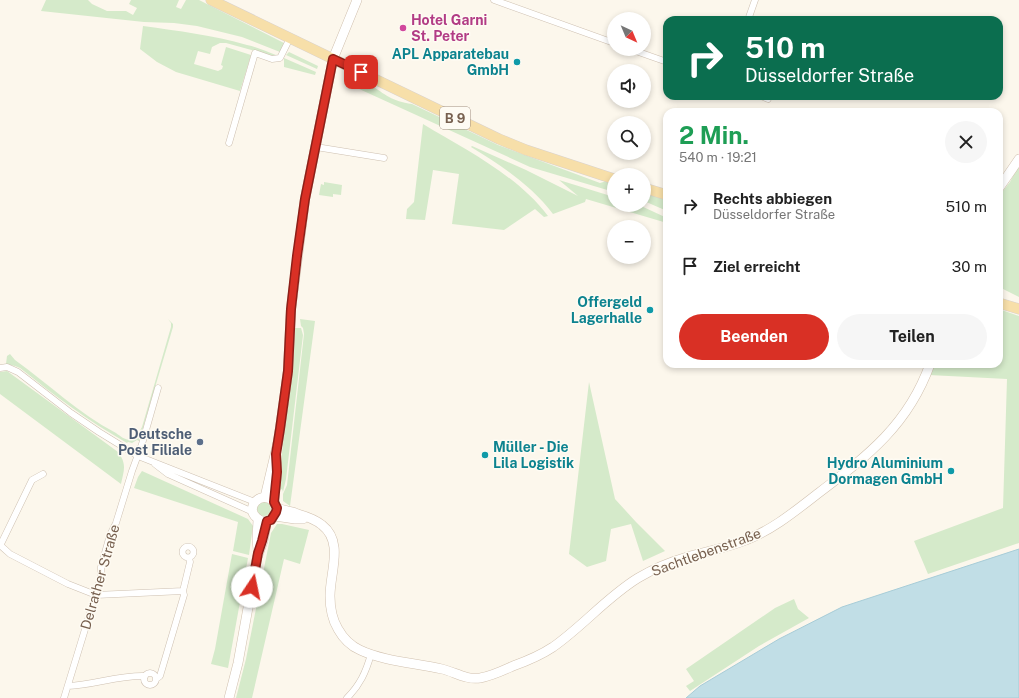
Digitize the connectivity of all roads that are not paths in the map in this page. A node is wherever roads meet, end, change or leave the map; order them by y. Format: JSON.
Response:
{"nodes":[{"id":1,"x":211,"y":0,"type":"edge"},
{"id":2,"x":357,"y":0,"type":"edge"},
{"id":3,"x":494,"y":0,"type":"edge"},
{"id":4,"x":755,"y":0,"type":"edge"},
{"id":5,"x":749,"y":16,"type":"edge"},
{"id":6,"x":290,"y":38,"type":"junction"},
{"id":7,"x":607,"y":40,"type":"edge"},
{"id":8,"x":650,"y":56,"type":"edge"},
{"id":9,"x":333,"y":59,"type":"junction"},
{"id":10,"x":663,"y":61,"type":"edge"},
{"id":11,"x":228,"y":143,"type":"dead end"},
{"id":12,"x":316,"y":147,"type":"junction"},
{"id":13,"x":384,"y":158,"type":"dead end"},
{"id":14,"x":1019,"y":159,"type":"edge"},
{"id":15,"x":607,"y":177,"type":"edge"},
{"id":16,"x":1003,"y":182,"type":"edge"},
{"id":17,"x":651,"y":190,"type":"edge"},
{"id":18,"x":663,"y":195,"type":"edge"},
{"id":19,"x":1003,"y":303,"type":"edge"},
{"id":20,"x":1019,"y":309,"type":"edge"},
{"id":21,"x":0,"y":368,"type":"edge"},
{"id":22,"x":928,"y":368,"type":"edge"},
{"id":23,"x":158,"y":388,"type":"dead end"},
{"id":24,"x":276,"y":454,"type":"junction"},
{"id":25,"x":138,"y":456,"type":"junction"},
{"id":26,"x":151,"y":461,"type":"junction"},
{"id":27,"x":43,"y":474,"type":"dead end"},
{"id":28,"x":265,"y":497,"type":"junction"},
{"id":29,"x":255,"y":502,"type":"junction"},
{"id":30,"x":275,"y":509,"type":"junction"},
{"id":31,"x":253,"y":512,"type":"junction"},
{"id":32,"x":262,"y":521,"type":"junction"},
{"id":33,"x":0,"y":546,"type":"edge"},
{"id":34,"x":189,"y":558,"type":"dead end"},
{"id":35,"x":183,"y":591,"type":"junction"},
{"id":36,"x":96,"y":595,"type":"junction"},
{"id":37,"x":371,"y":654,"type":"junction"},
{"id":38,"x":68,"y":686,"type":"junction"},
{"id":39,"x":64,"y":698,"type":"edge"},
{"id":40,"x":229,"y":698,"type":"edge"},
{"id":41,"x":347,"y":698,"type":"edge"}],
"edges":[{"from":1,"to":6,"type":"main road","number":"B 9"},
{"from":2,"to":9,"type":"street"},
{"from":3,"to":7,"type":"street"},
{"from":4,"to":5,"type":"street"},
{"from":6,"to":9,"type":"main road","number":"B 9"},
{"from":6,"to":11,"type":"street"},
{"from":8,"to":10,"type":"street"},
{"from":9,"to":12,"type":"street"},
{"from":9,"to":15,"type":"main road","number":"B 9"},
{"from":12,"to":13,"type":"street"},
{"from":12,"to":24,"type":"street"},
{"from":14,"to":16,"type":"street"},
{"from":17,"to":18,"type":"main road"},
{"from":19,"to":20,"type":"main road"},
{"from":21,"to":25,"type":"street"},
{"from":22,"to":37,"type":"street","name":"Sachtlebenstraße"},
{"from":23,"to":25,"type":"street","name":"Delrather Straße"},
{"from":24,"to":28,"type":"street"},
{"from":24,"to":30,"type":"street"},
{"from":25,"to":26,"type":"street"},
{"from":25,"to":36,"type":"street","name":"Delrather Straße"},
{"from":26,"to":29,"type":"street"},
{"from":26,"to":31,"type":"street"},
{"from":27,"to":33,"type":"street"},
{"from":28,"to":29,"type":"street"},
{"from":28,"to":30,"type":"street"},
{"from":29,"to":31,"type":"street"},
{"from":30,"to":32,"type":"street"},
{"from":30,"to":37,"type":"street","name":"Sachtlebenstraße"},
{"from":31,"to":32,"type":"street"},
{"from":32,"to":40,"type":"street"},
{"from":33,"to":36,"type":"street"},
{"from":34,"to":35,"type":"street"},
{"from":35,"to":36,"type":"street"},
{"from":35,"to":38,"type":"street"},
{"from":36,"to":38,"type":"street","name":"Delrather Straße"},
{"from":37,"to":41,"type":"street"},
{"from":38,"to":39,"type":"street","name":"Delrather Straße"}]}
